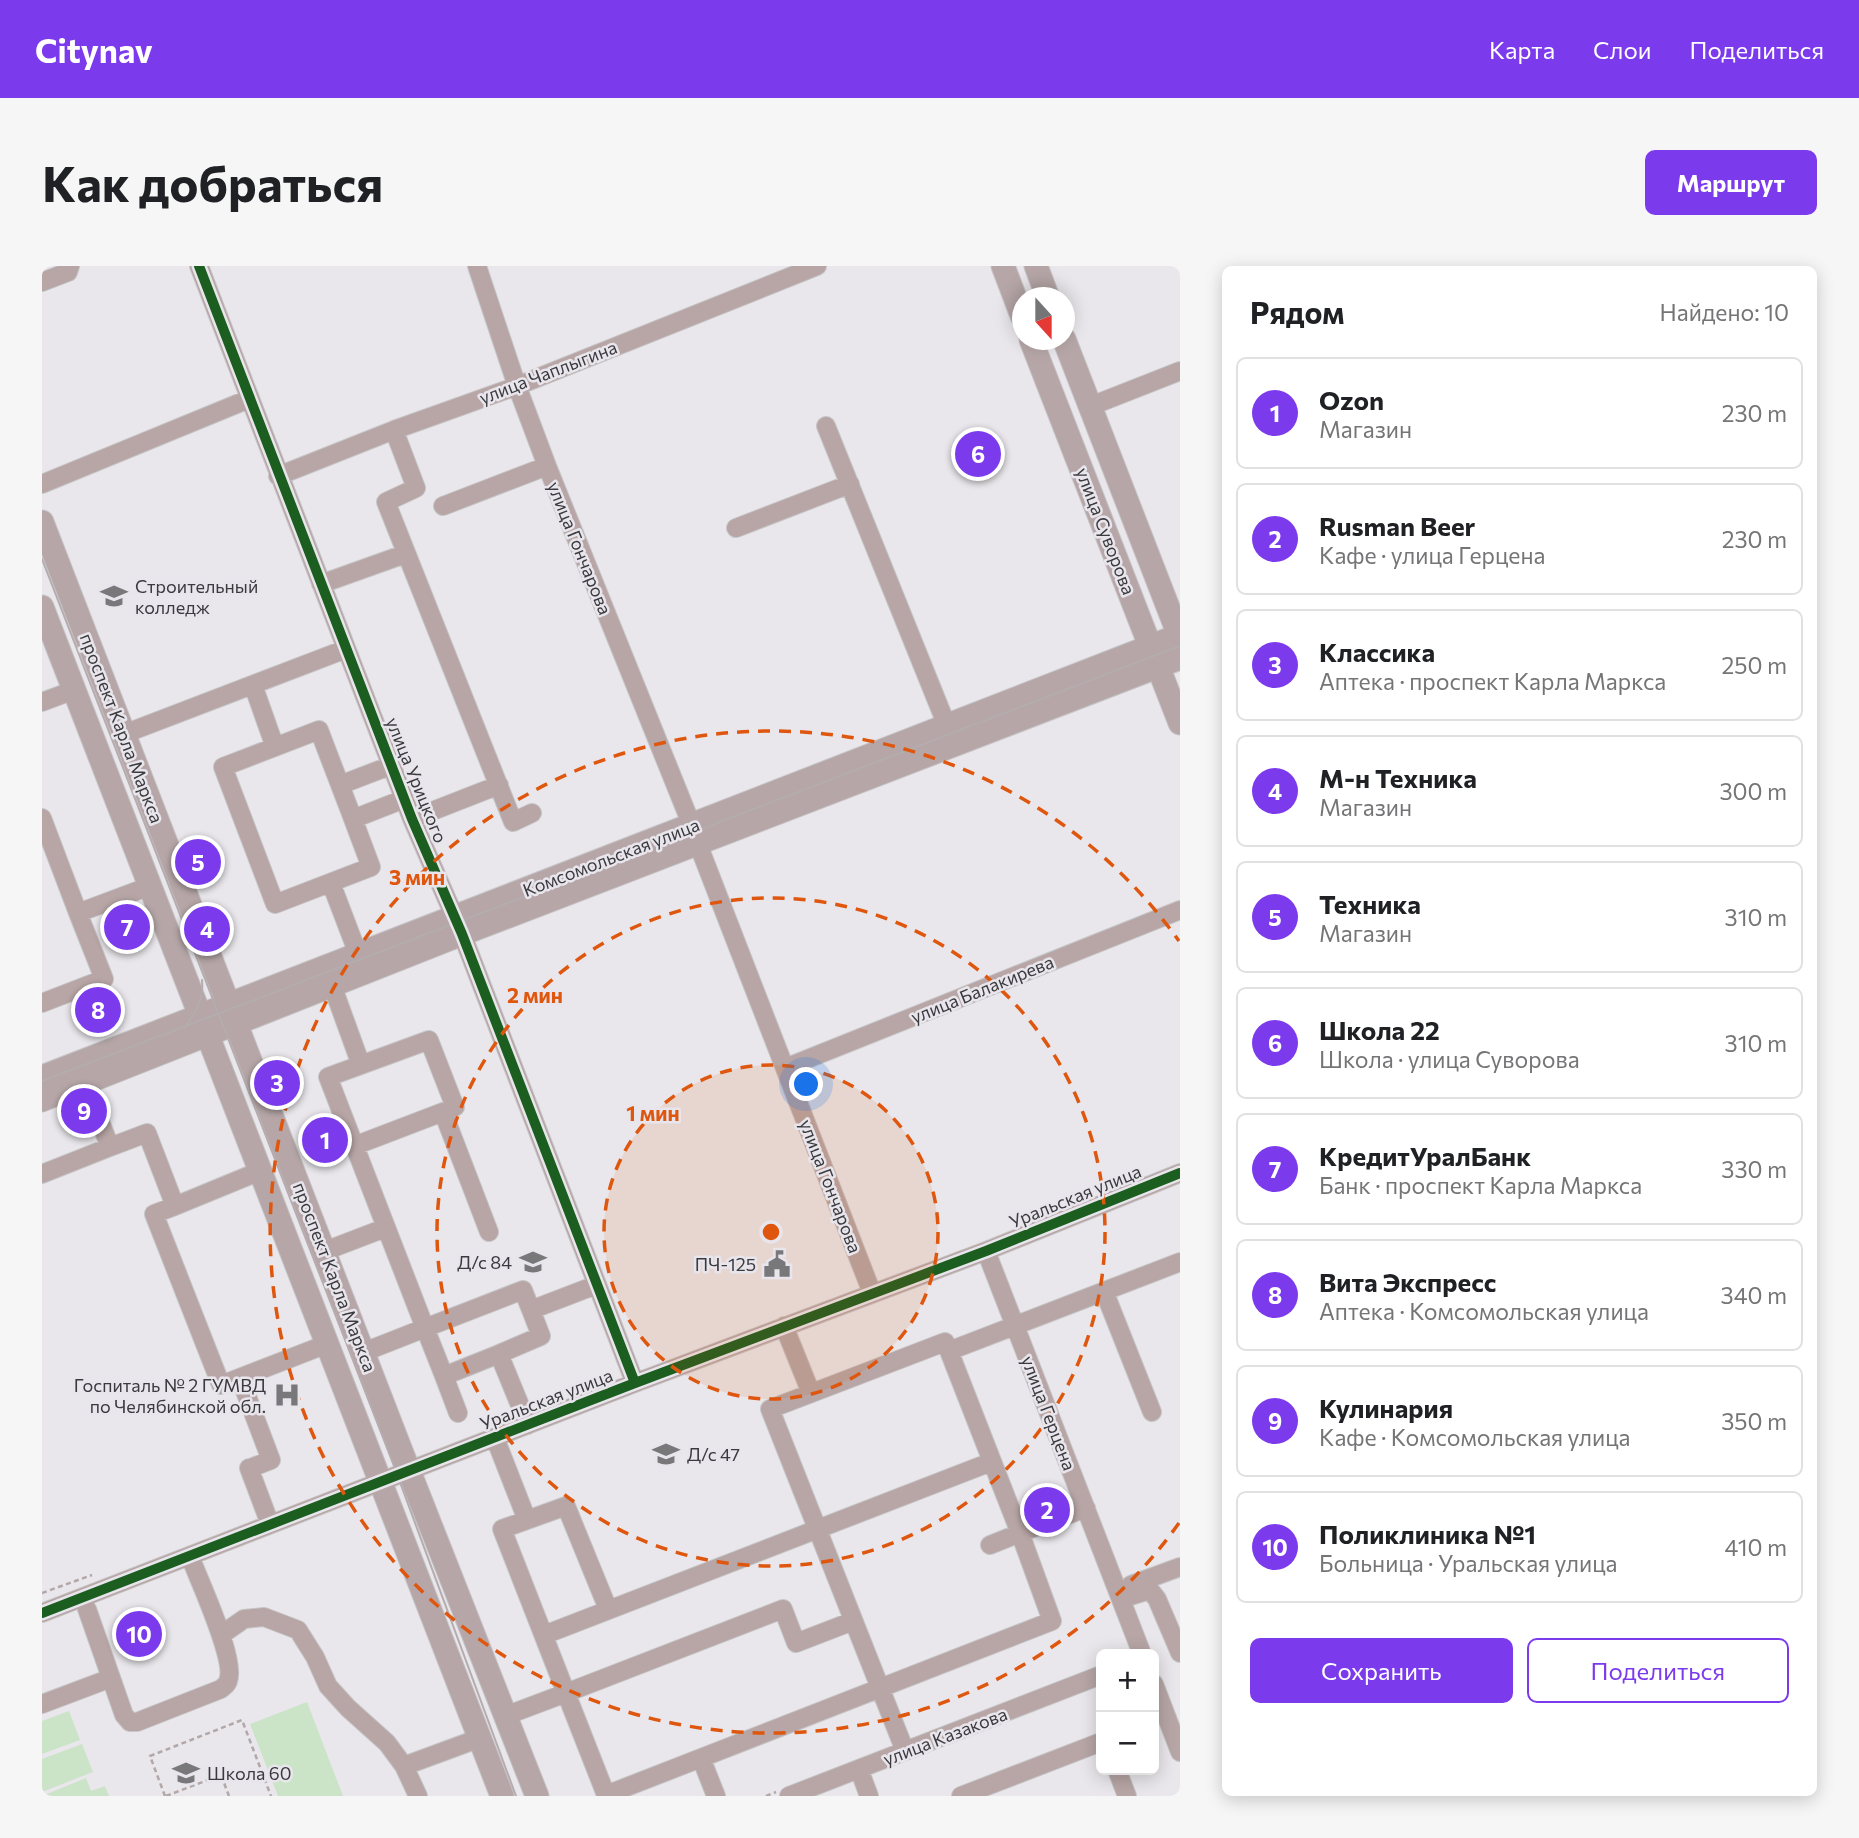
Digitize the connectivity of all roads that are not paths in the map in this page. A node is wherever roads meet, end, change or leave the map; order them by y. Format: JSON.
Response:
{"nodes":[{"id":1,"x":70,"y":266,"type":"edge"},
{"id":2,"x":199,"y":266,"type":"edge"},
{"id":3,"x":477,"y":266,"type":"edge"},
{"id":4,"x":817,"y":266,"type":"edge"},
{"id":5,"x":1003,"y":266,"type":"edge"},
{"id":6,"x":1036,"y":266,"type":"edge"},
{"id":7,"x":42,"y":282,"type":"edge"},
{"id":8,"x":1044,"y":287,"type":"edge"},
{"id":9,"x":1012,"y":288,"type":"edge"},
{"id":10,"x":1035,"y":350,"type":"edge"},
{"id":11,"x":1069,"y":350,"type":"edge"},
{"id":12,"x":1180,"y":372,"type":"edge"},
{"id":13,"x":517,"y":386,"type":"junction"},
{"id":14,"x":249,"y":399,"type":"junction"},
{"id":15,"x":1091,"y":406,"type":"junction"},
{"id":16,"x":826,"y":426,"type":"dead end"},
{"id":17,"x":394,"y":430,"type":"junction"},
{"id":18,"x":547,"y":466,"type":"junction"},
{"id":19,"x":278,"y":476,"type":"junction"},
{"id":20,"x":42,"y":484,"type":"edge"},
{"id":21,"x":850,"y":484,"type":"junction"},
{"id":22,"x":443,"y":506,"type":"dead end"},
{"id":23,"x":42,"y":522,"type":"edge"},
{"id":24,"x":736,"y":528,"type":"dead end"},
{"id":25,"x":405,"y":554,"type":"junction"},
{"id":26,"x":321,"y":584,"type":"junction"},
{"id":27,"x":42,"y":607,"type":"edge"},
{"id":28,"x":1180,"y":636,"type":"edge"},
{"id":29,"x":346,"y":649,"type":"junction"},
{"id":30,"x":1154,"y":657,"type":"junction"},
{"id":31,"x":1180,"y":658,"type":"edge"},
{"id":32,"x":253,"y":685,"type":"junction"},
{"id":33,"x":74,"y":690,"type":"junction"},
{"id":34,"x":42,"y":702,"type":"edge"},
{"id":35,"x":1180,"y":723,"type":"edge"},
{"id":36,"x":947,"y":726,"type":"junction"},
{"id":37,"x":124,"y":734,"type":"junction"},
{"id":38,"x":275,"y":747,"type":"junction"},
{"id":39,"x":392,"y":765,"type":"junction"},
{"id":40,"x":340,"y":785,"type":"junction"},
{"id":41,"x":499,"y":785,"type":"junction"},
{"id":42,"x":404,"y":799,"type":"junction"},
{"id":43,"x":532,"y":813,"type":"dead end"},
{"id":44,"x":42,"y":818,"type":"edge"},
{"id":45,"x":353,"y":819,"type":"junction"},
{"id":46,"x":412,"y":819,"type":"junction"},
{"id":47,"x":695,"y":835,"type":"junction"},
{"id":48,"x":331,"y":883,"type":"junction"},
{"id":49,"x":150,"y":886,"type":"junction"},
{"id":50,"x":1180,"y":910,"type":"edge"},
{"id":51,"x":78,"y":913,"type":"junction"},
{"id":52,"x":458,"y":926,"type":"junction"},
{"id":53,"x":358,"y":954,"type":"junction"},
{"id":54,"x":332,"y":985,"type":"junction"},
{"id":55,"x":42,"y":1003,"type":"edge"},
{"id":56,"x":233,"y":1013,"type":"junction"},
{"id":57,"x":204,"y":1024,"type":"junction"},
{"id":58,"x":361,"y":1065,"type":"junction"},
{"id":59,"x":785,"y":1068,"type":"junction"},
{"id":60,"x":42,"y":1077,"type":"edge"},
{"id":61,"x":85,"y":1083,"type":"junction"},
{"id":62,"x":42,"y":1100,"type":"edge"},
{"id":63,"x":443,"y":1112,"type":"junction"},
{"id":64,"x":354,"y":1146,"type":"junction"},
{"id":65,"x":110,"y":1147,"type":"junction"},
{"id":66,"x":260,"y":1171,"type":"junction"},
{"id":67,"x":1180,"y":1173,"type":"edge"},
{"id":68,"x":42,"y":1174,"type":"edge"},
{"id":69,"x":175,"y":1206,"type":"junction"},
{"id":70,"x":385,"y":1228,"type":"junction"},
{"id":71,"x":489,"y":1232,"type":"dead end"},
{"id":72,"x":325,"y":1251,"type":"junction"},
{"id":73,"x":986,"y":1251,"type":"junction"},
{"id":74,"x":1180,"y":1262,"type":"edge"},
{"id":75,"x":596,"y":1284,"type":"junction"},
{"id":76,"x":1104,"y":1290,"type":"junction"},
{"id":77,"x":872,"y":1293,"type":"junction"},
{"id":78,"x":531,"y":1310,"type":"junction"},
{"id":79,"x":1015,"y":1325,"type":"junction"},
{"id":80,"x":784,"y":1326,"type":"junction"},
{"id":81,"x":425,"y":1328,"type":"junction"},
{"id":82,"x":327,"y":1344,"type":"junction"},
{"id":83,"x":949,"y":1351,"type":"junction"},
{"id":84,"x":364,"y":1352,"type":"junction"},
{"id":85,"x":499,"y":1354,"type":"junction"},
{"id":86,"x":444,"y":1376,"type":"junction"},
{"id":87,"x":240,"y":1378,"type":"junction"},
{"id":88,"x":635,"y":1383,"type":"junction"},
{"id":89,"x":811,"y":1393,"type":"junction"},
{"id":90,"x":1152,"y":1412,"type":"dead end"},
{"id":91,"x":458,"y":1413,"type":"dead end"},
{"id":92,"x":528,"y":1425,"type":"junction"},
{"id":93,"x":495,"y":1438,"type":"junction"},
{"id":94,"x":991,"y":1462,"type":"junction"},
{"id":95,"x":409,"y":1472,"type":"junction"},
{"id":96,"x":380,"y":1483,"type":"junction"},
{"id":97,"x":1086,"y":1508,"type":"junction"},
{"id":98,"x":527,"y":1520,"type":"junction"},
{"id":99,"x":270,"y":1524,"type":"junction"},
{"id":100,"x":817,"y":1530,"type":"junction"},
{"id":101,"x":1020,"y":1533,"type":"junction"},
{"id":102,"x":990,"y":1545,"type":"dead end"},
{"id":103,"x":190,"y":1556,"type":"junction"},
{"id":104,"x":1180,"y":1567,"type":"edge"},
{"id":105,"x":1149,"y":1585,"type":"junction"},
{"id":106,"x":1119,"y":1595,"type":"junction"},
{"id":107,"x":87,"y":1609,"type":"dead end"},
{"id":108,"x":608,"y":1609,"type":"junction"},
{"id":109,"x":42,"y":1613,"type":"edge"},
{"id":110,"x":853,"y":1621,"type":"junction"},
{"id":111,"x":544,"y":1634,"type":"junction"},
{"id":112,"x":221,"y":1636,"type":"junction"},
{"id":113,"x":1140,"y":1649,"type":"edge"},
{"id":114,"x":1180,"y":1653,"type":"edge"},
{"id":115,"x":1096,"y":1677,"type":"edge"},
{"id":116,"x":111,"y":1678,"type":"junction"},
{"id":117,"x":882,"y":1689,"type":"junction"},
{"id":118,"x":566,"y":1693,"type":"junction"},
{"id":119,"x":1159,"y":1697,"type":"edge"},
{"id":120,"x":42,"y":1704,"type":"edge"},
{"id":121,"x":505,"y":1716,"type":"junction"},
{"id":122,"x":480,"y":1738,"type":"junction"},
{"id":123,"x":1096,"y":1744,"type":"edge"},
{"id":124,"x":905,"y":1751,"type":"junction"},
{"id":125,"x":1180,"y":1752,"type":"edge"},
{"id":126,"x":701,"y":1758,"type":"junction"},
{"id":127,"x":404,"y":1766,"type":"junction"},
{"id":128,"x":859,"y":1769,"type":"junction"},
{"id":129,"x":1119,"y":1775,"type":"edge"},
{"id":130,"x":988,"y":1791,"type":"edge"},
{"id":131,"x":418,"y":1796,"type":"edge"},
{"id":132,"x":502,"y":1796,"type":"edge"},
{"id":133,"x":537,"y":1796,"type":"edge"},
{"id":134,"x":716,"y":1796,"type":"edge"},
{"id":135,"x":789,"y":1796,"type":"edge"},
{"id":136,"x":869,"y":1796,"type":"edge"},
{"id":137,"x":961,"y":1796,"type":"edge"},
{"id":138,"x":1127,"y":1796,"type":"edge"}],
"edges":[{"from":1,"to":7,"type":"street"},
{"from":2,"to":14,"type":"street","name":"улица Урицкого"},
{"from":3,"to":13,"type":"street","name":"улица Гончарова"},
{"from":4,"to":13,"type":"street","name":"улица Чаплыгина"},
{"from":5,"to":9,"type":"main road"},
{"from":6,"to":8,"type":"main road"},
{"from":10,"to":30,"type":"main road","name":"улица Суворова"},
{"from":11,"to":15,"type":"main road","name":"улица Суворова"},
{"from":12,"to":15,"type":"street"},
{"from":13,"to":17,"type":"street","name":"улица Чаплыгина"},
{"from":13,"to":18,"type":"street","name":"улица Гончарова"},
{"from":14,"to":19,"type":"street","name":"улица Урицкого"},
{"from":14,"to":20,"type":"street"},
{"from":15,"to":28,"type":"main road","name":"улица Суворова"},
{"from":16,"to":21,"type":"street"},
{"from":17,"to":19,"type":"street","name":"улица Чаплыгина"},
{"from":17,"to":25,"type":"street"},
{"from":18,"to":22,"type":"street"},
{"from":18,"to":47,"type":"street","name":"улица Гончарова"},
{"from":19,"to":26,"type":"street","name":"улица Урицкого"},
{"from":21,"to":24,"type":"street"},
{"from":21,"to":36,"type":"street"},
{"from":23,"to":37,"type":"main road","name":"проспект Карла Маркса"},
{"from":25,"to":26,"type":"street"},
{"from":25,"to":41,"type":"street"},
{"from":26,"to":29,"type":"street","name":"улица Урицкого"},
{"from":27,"to":33,"type":"main road","name":"проспект Карла Маркса"},
{"from":28,"to":30,"type":"main road","name":"Комсомольская улица"},
{"from":29,"to":32,"type":"street"},
{"from":29,"to":39,"type":"street","name":"улица Урицкого"},
{"from":30,"to":31,"type":"main road","name":"Комсомольская улица"},
{"from":30,"to":35,"type":"main road","name":"улица Суворова"},
{"from":30,"to":36,"type":"main road","name":"Комсомольская улица"},
{"from":30,"to":47,"type":"main road","name":"Комсомольская улица"},
{"from":32,"to":37,"type":"street"},
{"from":32,"to":38,"type":"street"},
{"from":33,"to":34,"type":"street"},
{"from":33,"to":49,"type":"main road","name":"проспект Карла Маркса"},
{"from":36,"to":47,"type":"main road","name":"Комсомольская улица"},
{"from":37,"to":56,"type":"main road","name":"проспект Карла Маркса"},
{"from":38,"to":40,"type":"street"},
{"from":38,"to":48,"type":"street"},
{"from":39,"to":40,"type":"street"},
{"from":39,"to":42,"type":"street","name":"улица Урицкого"},
{"from":40,"to":45,"type":"street"},
{"from":41,"to":43,"type":"street"},
{"from":41,"to":46,"type":"street"},
{"from":42,"to":45,"type":"street"},
{"from":42,"to":46,"type":"street","name":"улица Урицкого"},
{"from":44,"to":51,"type":"street"},
{"from":45,"to":48,"type":"street"},
{"from":46,"to":52,"type":"street","name":"улица Урицкого"},
{"from":47,"to":52,"type":"main road","name":"Комсомольская улица"},
{"from":47,"to":59,"type":"street","name":"улица Гончарова"},
{"from":48,"to":53,"type":"street"},
{"from":49,"to":51,"type":"street"},
{"from":49,"to":57,"type":"main road","name":"проспект Карла Маркса"},
{"from":50,"to":59,"type":"street","name":"улица Балакирева"},
{"from":51,"to":55,"type":"street"},
{"from":52,"to":53,"type":"main road","name":"Комсомольская улица"},
{"from":52,"to":54,"type":"main road","name":"Комсомольская улица"},
{"from":52,"to":75,"type":"street","name":"улица Урицкого"},
{"from":53,"to":56,"type":"main road","name":"Комсомольская улица"},
{"from":54,"to":56,"type":"main road","name":"Комсомольская улица"},
{"from":54,"to":58,"type":"street"},
{"from":56,"to":57,"type":"main road","name":"Комсомольская улица"},
{"from":56,"to":72,"type":"main road","name":"проспект Карла Маркса"},
{"from":57,"to":60,"type":"main road","name":"Комсомольская улица"},
{"from":57,"to":61,"type":"main road","name":"Комсомольская улица"},
{"from":57,"to":66,"type":"main road","name":"проспект Карла Маркса"},
{"from":58,"to":63,"type":"street"},
{"from":58,"to":64,"type":"street"},
{"from":59,"to":77,"type":"street","name":"улица Гончарова"},
{"from":61,"to":62,"type":"main road","name":"Комсомольская улица"},
{"from":61,"to":65,"type":"street"},
{"from":63,"to":64,"type":"street"},
{"from":63,"to":71,"type":"street"},
{"from":64,"to":70,"type":"street"},
{"from":65,"to":68,"type":"street"},
{"from":65,"to":69,"type":"street"},
{"from":66,"to":69,"type":"street"},
{"from":66,"to":82,"type":"main road","name":"проспект Карла Маркса"},
{"from":67,"to":73,"type":"street","name":"Уральская улица"},
{"from":69,"to":87,"type":"street"},
{"from":70,"to":72,"type":"street"},
{"from":70,"to":81,"type":"street"},
{"from":72,"to":84,"type":"main road","name":"проспект Карла Маркса"},
{"from":73,"to":77,"type":"street","name":"Уральская улица"},
{"from":73,"to":79,"type":"street","name":"улица Герцена"},
{"from":74,"to":76,"type":"street"},
{"from":75,"to":78,"type":"street"},
{"from":75,"to":88,"type":"street","name":"улица Урицкого"},
{"from":76,"to":79,"type":"street"},
{"from":76,"to":90,"type":"street"},
{"from":77,"to":80,"type":"street","name":"Уральская улица"},
{"from":78,"to":81,"type":"street"},
{"from":78,"to":85,"type":"street"},
{"from":79,"to":83,"type":"street"},
{"from":79,"to":97,"type":"street","name":"улица Герцена"},
{"from":80,"to":88,"type":"street","name":"Уральская улица"},
{"from":80,"to":89,"type":"street"},
{"from":81,"to":84,"type":"street"},
{"from":81,"to":86,"type":"street"},
{"from":82,"to":87,"type":"street"},
{"from":82,"to":96,"type":"main road","name":"проспект Карла Маркса"},
{"from":83,"to":89,"type":"street"},
{"from":83,"to":94,"type":"street"},
{"from":84,"to":95,"type":"main road","name":"проспект Карла Маркса"},
{"from":85,"to":86,"type":"street"},
{"from":85,"to":92,"type":"street"},
{"from":86,"to":91,"type":"street"},
{"from":87,"to":99,"type":"street"},
{"from":88,"to":92,"type":"street","name":"Уральская улица"},
{"from":89,"to":100,"type":"street"},
{"from":92,"to":93,"type":"street","name":"Уральская улица"},
{"from":93,"to":95,"type":"street","name":"Уральская улица"},
{"from":93,"to":98,"type":"street"},
{"from":94,"to":100,"type":"street"},
{"from":94,"to":101,"type":"street"},
{"from":95,"to":96,"type":"street","name":"Уральская улица"},
{"from":95,"to":121,"type":"main road","name":"проспект Карла Маркса"},
{"from":96,"to":99,"type":"street","name":"Уральская улица"},
{"from":96,"to":122,"type":"main road","name":"проспект Карла Маркса"},
{"from":97,"to":101,"type":"street"},
{"from":97,"to":106,"type":"street","name":"улица Герцена"},
{"from":98,"to":108,"type":"street"},
{"from":98,"to":111,"type":"street"},
{"from":99,"to":103,"type":"street","name":"Уральская улица"},
{"from":100,"to":108,"type":"street"},
{"from":100,"to":110,"type":"street"},
{"from":101,"to":102,"type":"street"},
{"from":101,"to":117,"type":"street"},
{"from":103,"to":109,"type":"street","name":"Уральская улица"},
{"from":103,"to":112,"type":"street"},
{"from":104,"to":105,"type":"street"},
{"from":105,"to":106,"type":"street"},
{"from":105,"to":114,"type":"street"},
{"from":106,"to":113,"type":"street","name":"улица Герцена"},
{"from":107,"to":116,"type":"street"},
{"from":108,"to":111,"type":"street"},
{"from":110,"to":117,"type":"street"},
{"from":110,"to":118,"type":"street"},
{"from":111,"to":118,"type":"street"},
{"from":112,"to":116,"type":"street"},
{"from":112,"to":127,"type":"street"},
{"from":115,"to":124,"type":"street","name":"улица Казакова"},
{"from":116,"to":120,"type":"street"},
{"from":117,"to":124,"type":"street"},
{"from":117,"to":126,"type":"street"},
{"from":118,"to":121,"type":"street"},
{"from":118,"to":126,"type":"street"},
{"from":119,"to":125,"type":"street"},
{"from":121,"to":133,"type":"main road","name":"проспект Карла Маркса"},
{"from":122,"to":127,"type":"street"},
{"from":122,"to":132,"type":"main road","name":"проспект Карла Маркса"},
{"from":123,"to":130,"type":"street"},
{"from":124,"to":128,"type":"street","name":"улица Казакова"},
{"from":126,"to":134,"type":"street"},
{"from":127,"to":131,"type":"street"},
{"from":128,"to":135,"type":"street","name":"улица Казакова"},
{"from":128,"to":136,"type":"street"},
{"from":129,"to":138,"type":"street"},
{"from":130,"to":137,"type":"street"}]}
